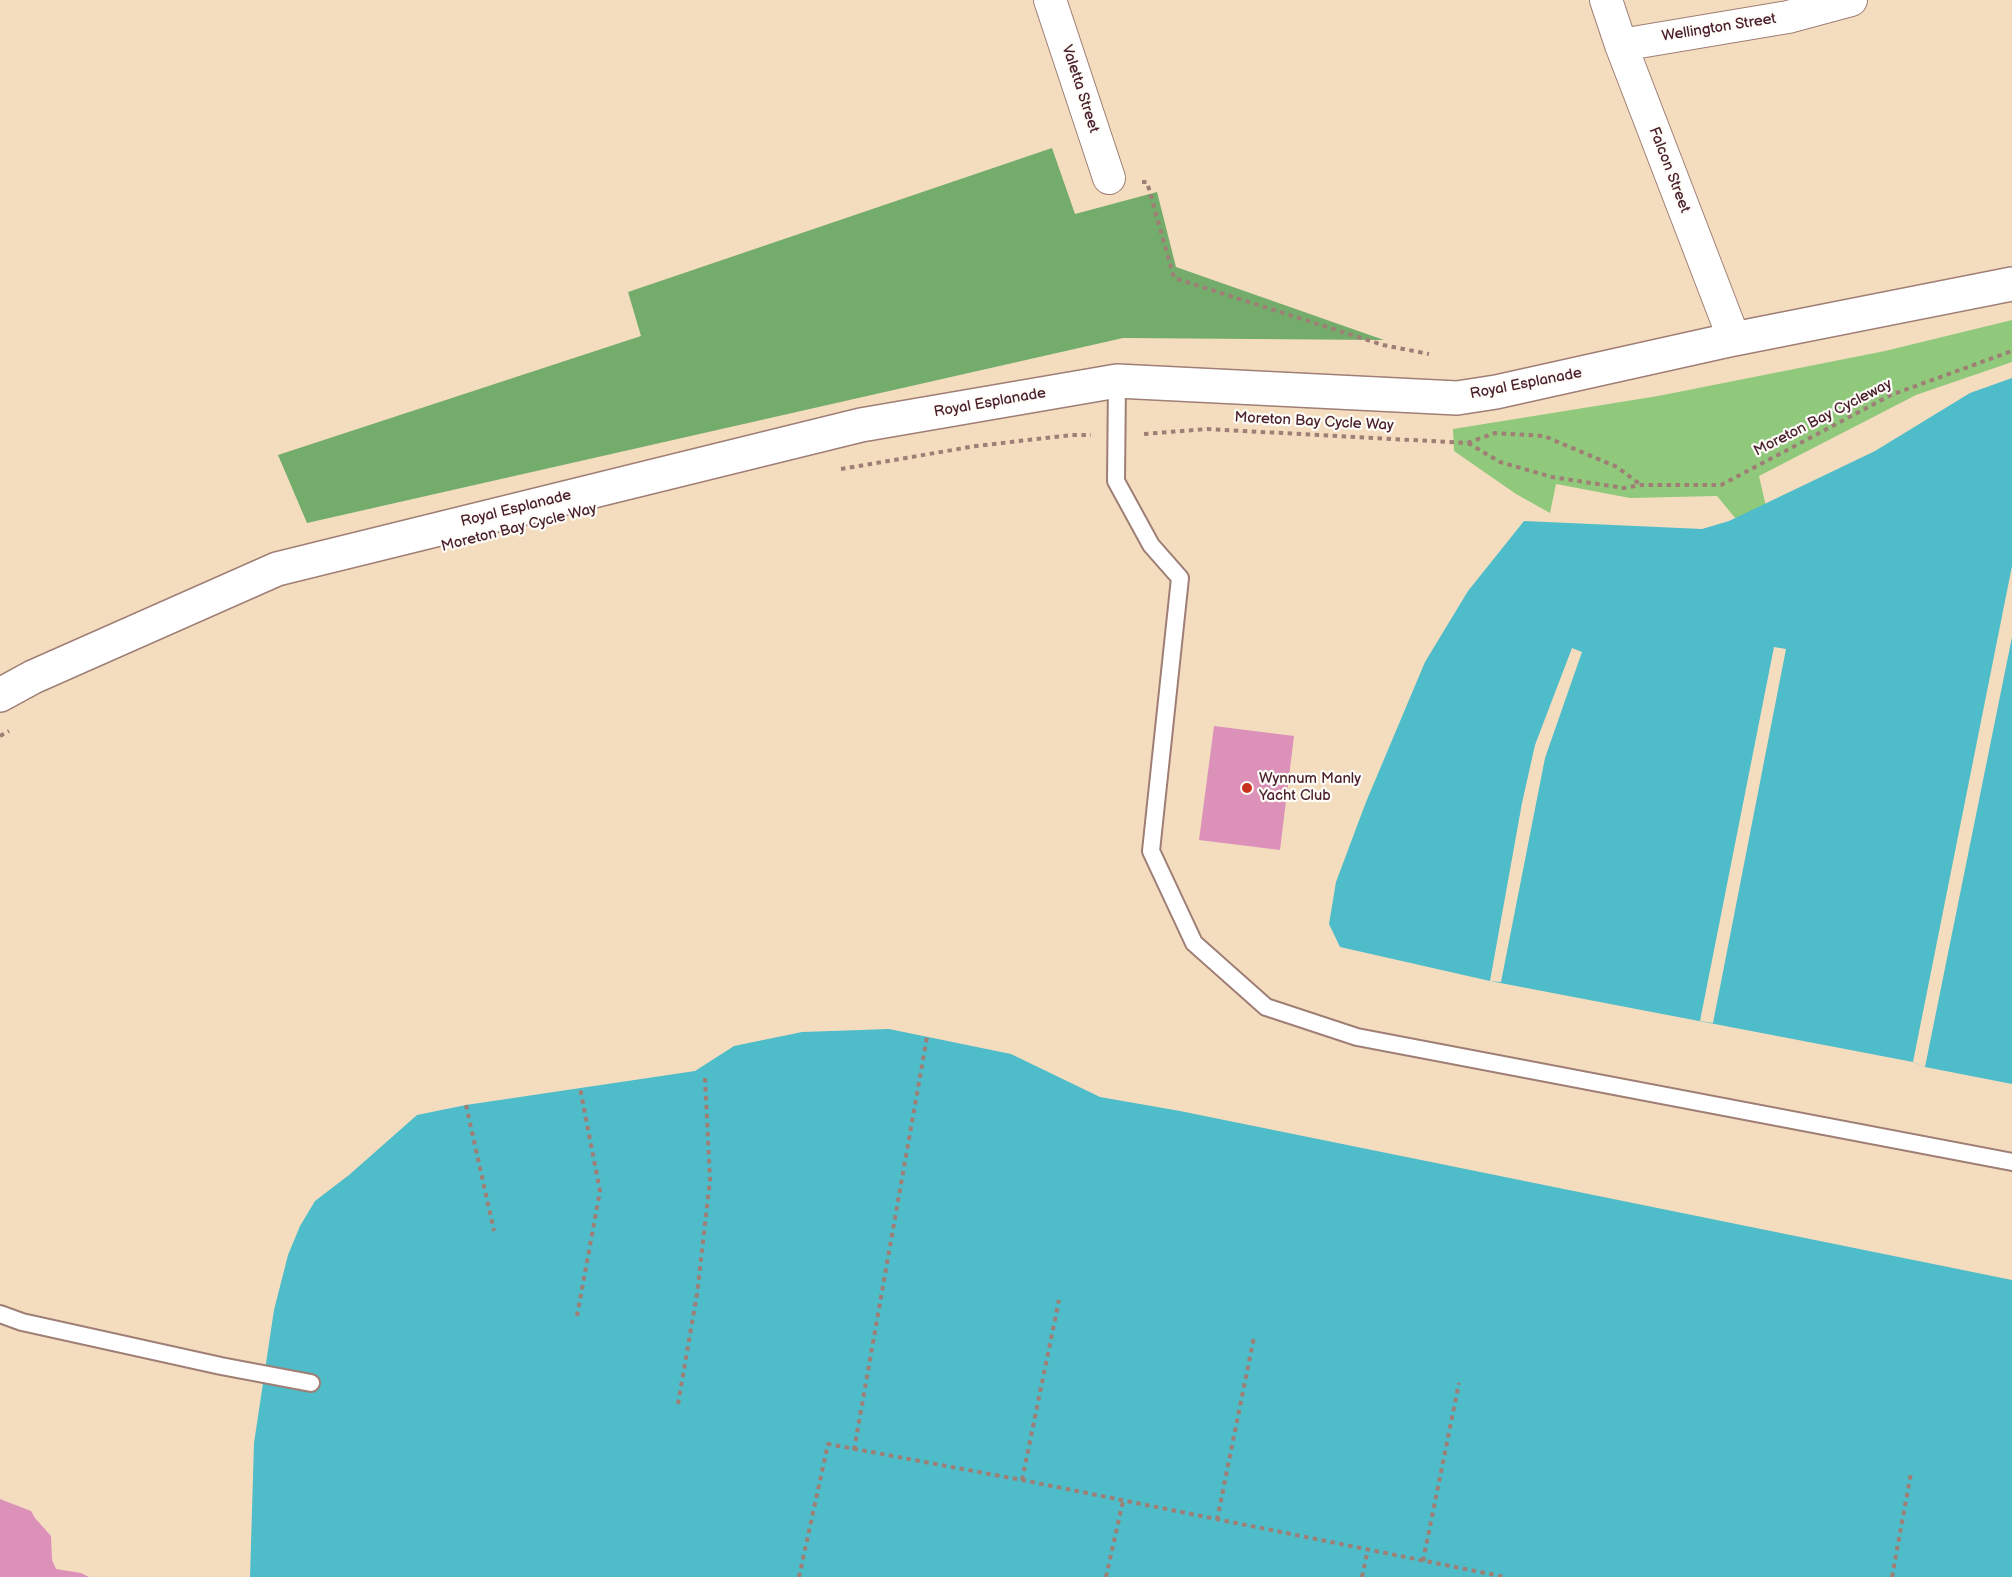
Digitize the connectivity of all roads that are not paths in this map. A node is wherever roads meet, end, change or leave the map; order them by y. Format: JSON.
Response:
{"nodes":[{"id":1,"x":1050,"y":0,"type":"edge"},
{"id":2,"x":1606,"y":0,"type":"edge"},
{"id":3,"x":1851,"y":0,"type":"edge"},
{"id":4,"x":1621,"y":45,"type":"junction"},
{"id":5,"x":1109,"y":178,"type":"road end"},
{"id":6,"x":2012,"y":284,"type":"edge"},
{"id":7,"x":1734,"y":339,"type":"junction"},
{"id":8,"x":1117,"y":381,"type":"junction"},
{"id":9,"x":0,"y":695,"type":"edge"},
{"id":10,"x":2012,"y":1162,"type":"edge"},
{"id":11,"x":0,"y":1314,"type":"edge"},
{"id":12,"x":311,"y":1383,"type":"dead end"}],
"edges":[{"from":1,"to":5,"type":"street","name":"Valetta Street"},
{"from":2,"to":4,"type":"street","name":"Falcon Street"},
{"from":3,"to":4,"type":"street","name":"Wellington Street"},
{"from":4,"to":7,"type":"street","name":"Falcon Street"},
{"from":6,"to":7,"type":"street","name":"Royal Esplanade"},
{"from":7,"to":8,"type":"street","name":"Royal Esplanade"},
{"from":8,"to":9,"type":"street","name":"Royal Esplanade"},
{"from":8,"to":10,"type":"lane"},
{"from":11,"to":12,"type":"lane"}]}
